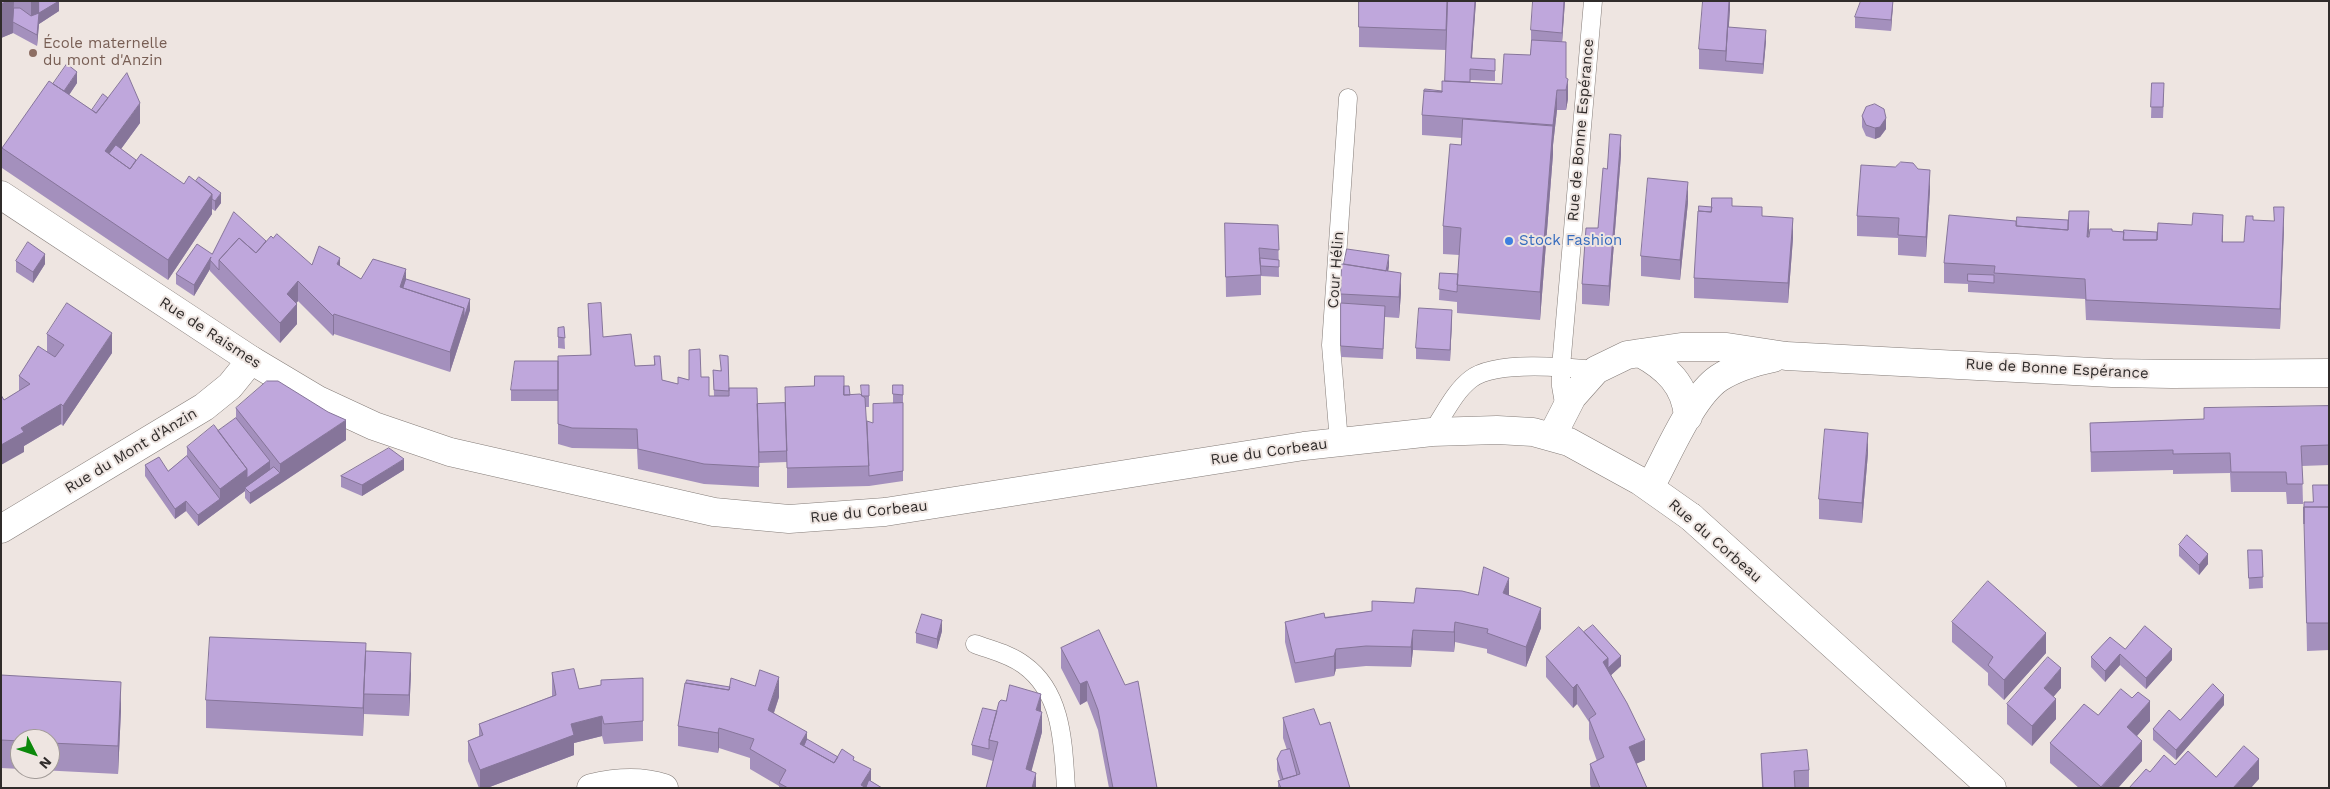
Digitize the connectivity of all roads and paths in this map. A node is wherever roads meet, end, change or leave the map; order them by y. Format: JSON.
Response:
{"nodes":[{"id":1,"x":1593,"y":1,"type":"edge"},
{"id":2,"x":1348,"y":98,"type":"dead end"},
{"id":3,"x":1,"y":195,"type":"edge"},
{"id":4,"x":1640,"y":353,"type":"junction"},
{"id":5,"x":1786,"y":356,"type":"junction"},
{"id":6,"x":251,"y":360,"type":"junction"},
{"id":7,"x":1561,"y":366,"type":"junction"},
{"id":8,"x":1596,"y":370,"type":"junction"},
{"id":9,"x":2329,"y":373,"type":"edge"},
{"id":10,"x":1565,"y":409,"type":"junction"},
{"id":11,"x":1688,"y":417,"type":"junction"},
{"id":12,"x":1432,"y":432,"type":"junction"},
{"id":13,"x":1552,"y":436,"type":"junction"},
{"id":14,"x":1339,"y":442,"type":"junction"},
{"id":15,"x":432,"y":447,"type":"joint"},
{"id":16,"x":1650,"y":488,"type":"junction"},
{"id":17,"x":1,"y":529,"type":"edge"},
{"id":18,"x":975,"y":644,"type":"dead end"},
{"id":19,"x":591,"y":788,"type":"edge"},
{"id":20,"x":664,"y":788,"type":"edge"},
{"id":21,"x":1066,"y":788,"type":"edge"},
{"id":22,"x":1992,"y":788,"type":"edge"}],
"edges":[{"from":1,"to":7,"type":"lane","name":"Rue de Bonne Espérance"},
{"from":2,"to":14,"type":"lane","name":"Cour Hélin"},
{"from":3,"to":6,"type":"street","name":"Rue de Raismes"},
{"from":4,"to":5,"type":"street","name":"Rue de Bonne Espérance"},
{"from":4,"to":8,"type":"street","name":"Rue de Bonne Espérance"},
{"from":4,"to":11,"type":"street"},
{"from":5,"to":9,"type":"street","name":"Rue de Bonne Espérance"},
{"from":5,"to":11,"type":"street","name":"Rue de Bonne Espérance"},
{"from":6,"to":15,"type":"street","name":"Rue de Raismes"},
{"from":6,"to":17,"type":"street","name":"Rue du Mont d'Anzin"},
{"from":7,"to":8,"type":"lane"},
{"from":7,"to":10,"type":"lane","name":"Rue de Bonne Espérance"},
{"from":7,"to":12,"type":"lane"},
{"from":8,"to":10,"type":"street","name":"Rue de Bonne Espérance"},
{"from":10,"to":13,"type":"street","name":"Rue de Bonne Espérance"},
{"from":11,"to":16,"type":"street","name":"Rue de Bonne Espérance"},
{"from":12,"to":13,"type":"street","name":"Rue du Corbeau"},
{"from":12,"to":14,"type":"street","name":"Rue du Corbeau"},
{"from":13,"to":16,"type":"street","name":"Rue du Corbeau"},
{"from":14,"to":15,"type":"street","name":"Rue du Corbeau"},
{"from":16,"to":22,"type":"street","name":"Rue du Corbeau"},
{"from":18,"to":21,"type":"lane"},
{"from":19,"to":20,"type":"street"}]}
